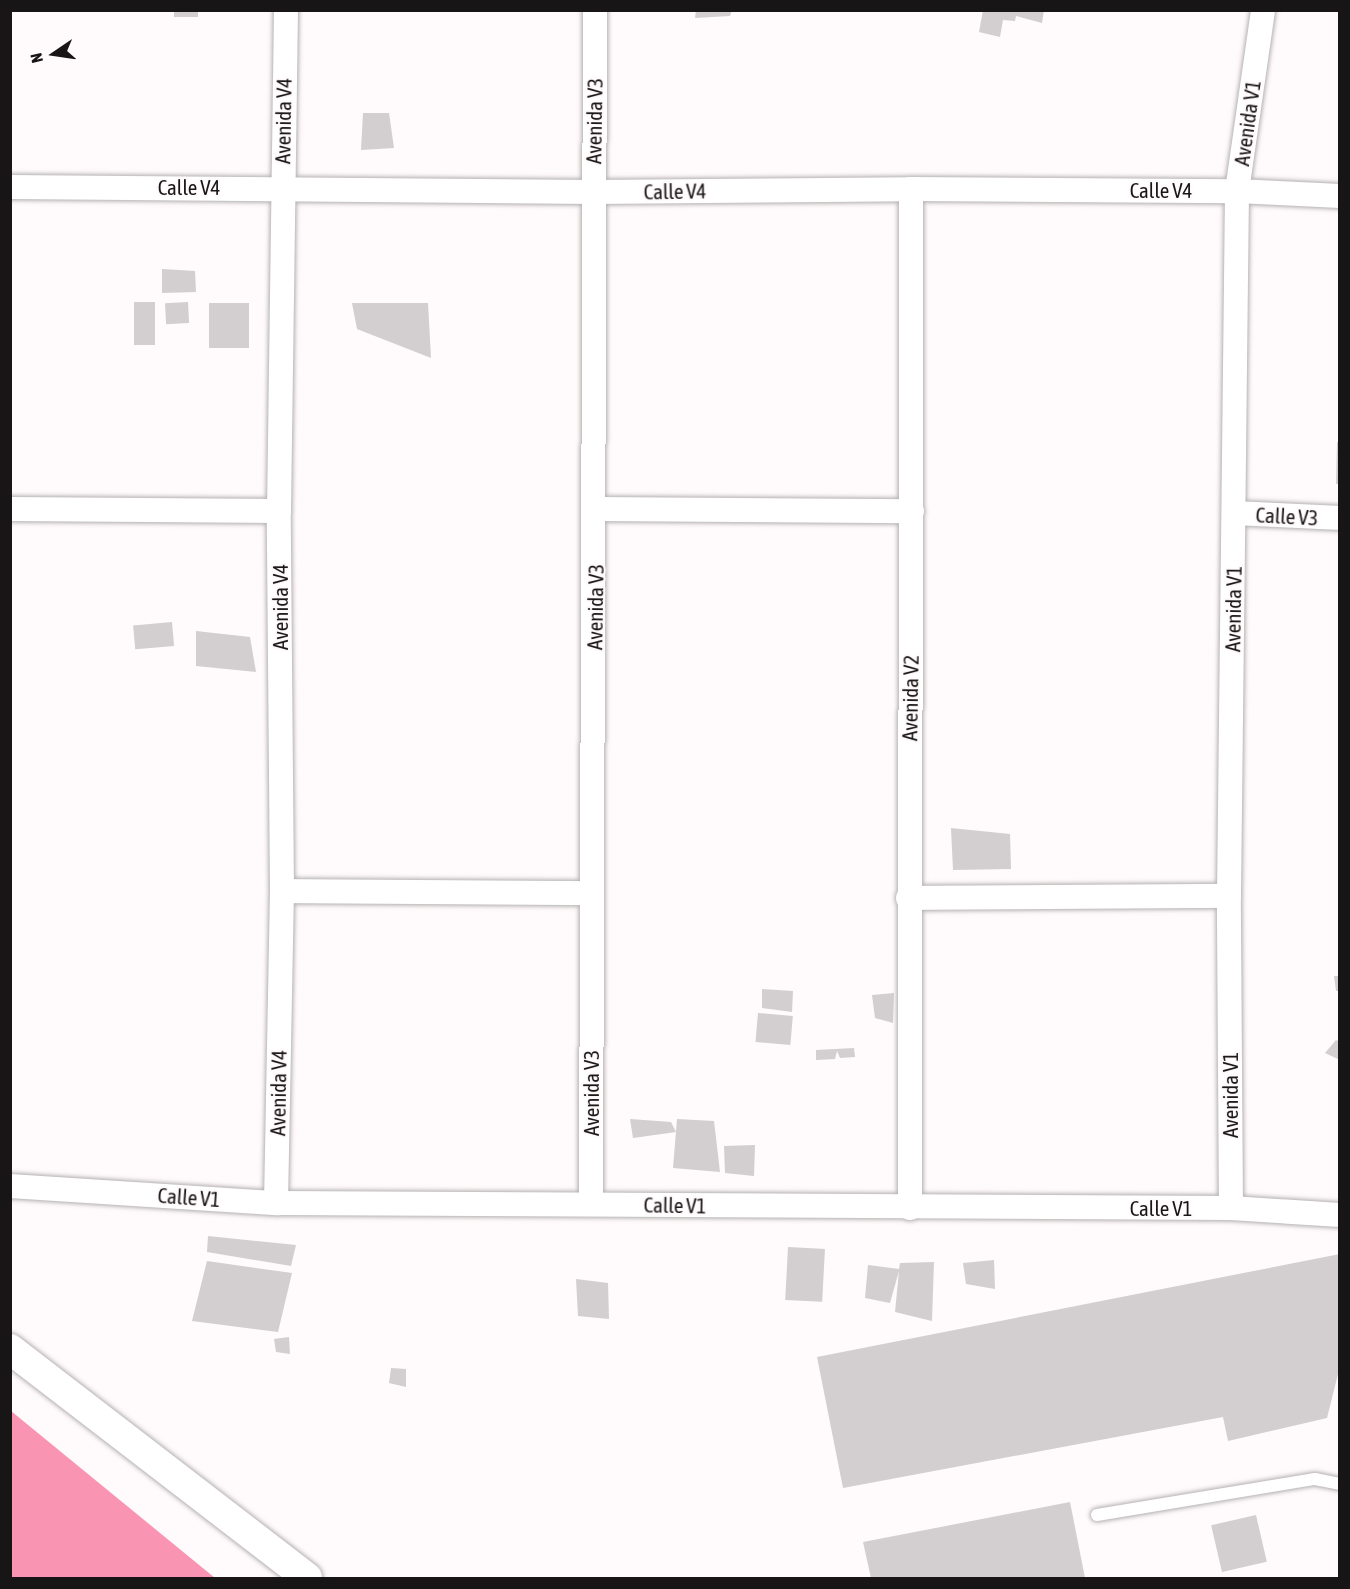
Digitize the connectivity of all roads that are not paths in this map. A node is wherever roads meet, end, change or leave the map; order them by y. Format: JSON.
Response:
{"nodes":[{"id":1,"x":286,"y":10,"type":"edge"},
{"id":2,"x":595,"y":10,"type":"edge"},
{"id":3,"x":1263,"y":10,"type":"edge"},
{"id":4,"x":10,"y":187,"type":"edge"},
{"id":5,"x":282,"y":187,"type":"junction"},
{"id":6,"x":911,"y":189,"type":"junction"},
{"id":7,"x":1237,"y":191,"type":"junction"},
{"id":8,"x":593,"y":192,"type":"junction"},
{"id":9,"x":1340,"y":196,"type":"edge"},
{"id":10,"x":10,"y":508,"type":"edge"},
{"id":11,"x":596,"y":509,"type":"junction"},
{"id":12,"x":279,"y":511,"type":"junction"},
{"id":13,"x":912,"y":511,"type":"junction"},
{"id":14,"x":1235,"y":513,"type":"junction"},
{"id":15,"x":1340,"y":518,"type":"edge"},
{"id":16,"x":282,"y":891,"type":"junction"},
{"id":17,"x":590,"y":893,"type":"junction"},
{"id":18,"x":1228,"y":896,"type":"junction"},
{"id":19,"x":908,"y":898,"type":"junction"},
{"id":20,"x":10,"y":1186,"type":"edge"},
{"id":21,"x":276,"y":1203,"type":"junction"},
{"id":22,"x":591,"y":1203,"type":"junction"},
{"id":23,"x":910,"y":1208,"type":"junction"},
{"id":24,"x":1231,"y":1208,"type":"junction"},
{"id":25,"x":1340,"y":1215,"type":"edge"},
{"id":26,"x":10,"y":1349,"type":"edge"},
{"id":27,"x":1340,"y":1484,"type":"edge"},
{"id":28,"x":1097,"y":1515,"type":"dead end"},
{"id":29,"x":307,"y":1578,"type":"edge"}],
"edges":[{"from":1,"to":5,"type":"street","name":"Avenida V4"},
{"from":2,"to":8,"type":"street","name":"Avenida V3"},
{"from":3,"to":7,"type":"street","name":"Avenida V1"},
{"from":4,"to":5,"type":"street","name":"Calle V4"},
{"from":5,"to":8,"type":"street","name":"Calle V4"},
{"from":5,"to":12,"type":"street","name":"Avenida V4"},
{"from":6,"to":7,"type":"street","name":"Calle V4"},
{"from":6,"to":8,"type":"street","name":"Calle V4"},
{"from":6,"to":13,"type":"street","name":"Avenida V2"},
{"from":7,"to":9,"type":"street","name":"Calle V4"},
{"from":7,"to":14,"type":"street","name":"Avenida V1"},
{"from":8,"to":11,"type":"street","name":"Avenida V3"},
{"from":10,"to":12,"type":"street"},
{"from":11,"to":13,"type":"street"},
{"from":11,"to":17,"type":"street","name":"Avenida V3"},
{"from":12,"to":16,"type":"street","name":"Avenida V4"},
{"from":13,"to":19,"type":"street","name":"Avenida V2"},
{"from":14,"to":15,"type":"street","name":"Calle V3"},
{"from":14,"to":18,"type":"street","name":"Avenida V1"},
{"from":16,"to":17,"type":"street"},
{"from":16,"to":21,"type":"street","name":"Avenida V4"},
{"from":17,"to":22,"type":"street","name":"Avenida V3"},
{"from":18,"to":19,"type":"street"},
{"from":18,"to":24,"type":"street","name":"Avenida V1"},
{"from":19,"to":23,"type":"street","name":"Avenida V2"},
{"from":20,"to":21,"type":"street","name":"Calle V1"},
{"from":21,"to":22,"type":"street","name":"Calle V1"},
{"from":22,"to":23,"type":"street","name":"Calle V1"},
{"from":23,"to":24,"type":"street","name":"Calle V1"},
{"from":24,"to":25,"type":"street","name":"Calle V1"},
{"from":26,"to":29,"type":"street"},
{"from":27,"to":28,"type":"lane"}]}
